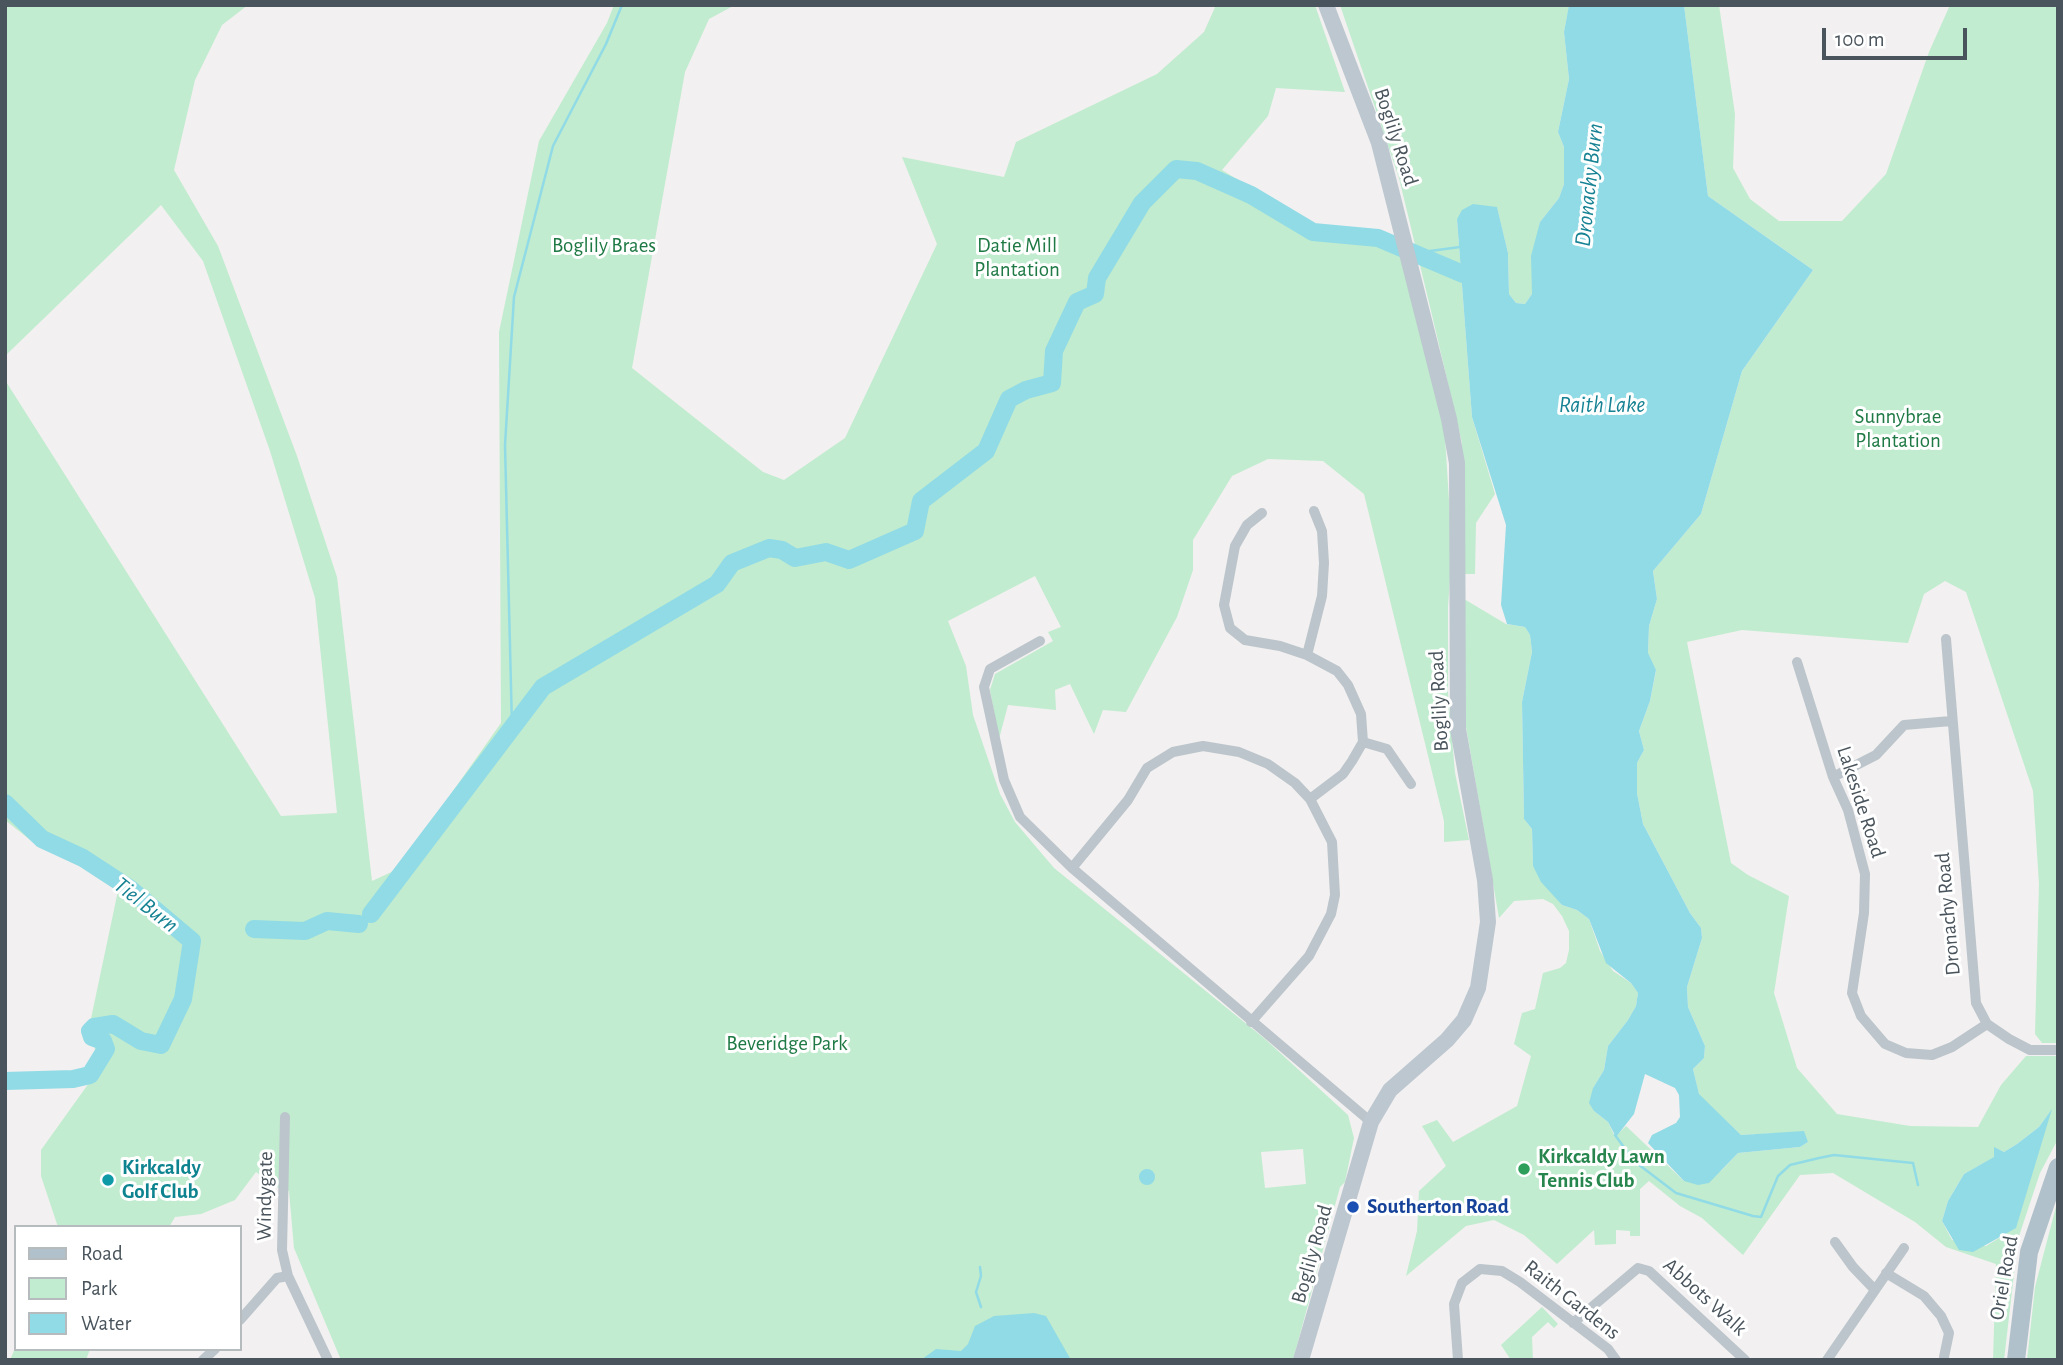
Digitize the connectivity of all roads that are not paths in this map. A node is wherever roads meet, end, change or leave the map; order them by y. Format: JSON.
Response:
{"nodes":[{"id":1,"x":1326,"y":5,"type":"edge"},
{"id":2,"x":1314,"y":511,"type":"dead end"},
{"id":3,"x":1262,"y":513,"type":"dead end"},
{"id":4,"x":1946,"y":639,"type":"dead end"},
{"id":5,"x":1040,"y":641,"type":"dead end"},
{"id":6,"x":1307,"y":654,"type":"junction"},
{"id":7,"x":1797,"y":662,"type":"dead end"},
{"id":8,"x":1951,"y":721,"type":"junction"},
{"id":9,"x":1363,"y":742,"type":"junction"},
{"id":10,"x":1833,"y":777,"type":"junction"},
{"id":11,"x":1411,"y":784,"type":"dead end"},
{"id":12,"x":1310,"y":799,"type":"junction"},
{"id":13,"x":1072,"y":868,"type":"junction"},
{"id":14,"x":1251,"y":1022,"type":"junction"},
{"id":15,"x":1987,"y":1024,"type":"junction"},
{"id":16,"x":2058,"y":1050,"type":"edge"},
{"id":17,"x":285,"y":1117,"type":"dead end"},
{"id":18,"x":1371,"y":1122,"type":"junction"},
{"id":19,"x":2058,"y":1167,"type":"edge"},
{"id":20,"x":1835,"y":1242,"type":"dead end"},
{"id":21,"x":1904,"y":1248,"type":"dead end"},
{"id":22,"x":1886,"y":1273,"type":"junction"},
{"id":23,"x":288,"y":1276,"type":"junction"},
{"id":24,"x":1875,"y":1290,"type":"junction"},
{"id":25,"x":242,"y":1318,"type":"edge"},
{"id":26,"x":1573,"y":1323,"type":"junction"},
{"id":27,"x":1944,"y":1357,"type":"dead end"},
{"id":28,"x":328,"y":1360,"type":"edge"},
{"id":29,"x":1301,"y":1360,"type":"edge"},
{"id":30,"x":1458,"y":1360,"type":"edge"},
{"id":31,"x":1616,"y":1360,"type":"edge"},
{"id":32,"x":1745,"y":1360,"type":"edge"},
{"id":33,"x":1827,"y":1360,"type":"edge"},
{"id":34,"x":2016,"y":1360,"type":"edge"}],
"edges":[{"from":1,"to":18,"type":"main road","name":"Boglily Road"},
{"from":2,"to":6,"type":"street"},
{"from":3,"to":6,"type":"street"},
{"from":4,"to":8,"type":"street","name":"Dronachy Road"},
{"from":5,"to":13,"type":"street"},
{"from":6,"to":9,"type":"street"},
{"from":7,"to":10,"type":"street","name":"Lakeside Road"},
{"from":8,"to":10,"type":"street"},
{"from":8,"to":15,"type":"street","name":"Dronachy Road"},
{"from":9,"to":11,"type":"street"},
{"from":9,"to":12,"type":"street"},
{"from":10,"to":15,"type":"street","name":"Lakeside Road"},
{"from":12,"to":13,"type":"street"},
{"from":12,"to":14,"type":"street"},
{"from":13,"to":14,"type":"street"},
{"from":14,"to":18,"type":"street"},
{"from":15,"to":16,"type":"street"},
{"from":17,"to":23,"type":"street","name":"Windygate"},
{"from":18,"to":29,"type":"main road","name":"Boglily Road"},
{"from":19,"to":34,"type":"main road","name":"Oriel Road"},
{"from":20,"to":24,"type":"street"},
{"from":21,"to":22,"type":"street"},
{"from":22,"to":24,"type":"street"},
{"from":22,"to":27,"type":"street"},
{"from":23,"to":25,"type":"street"},
{"from":23,"to":28,"type":"street","name":"Windygate"},
{"from":24,"to":33,"type":"street"},
{"from":26,"to":30,"type":"street","name":"Raith Gardens"},
{"from":26,"to":31,"type":"street","name":"Raith Gardens"},
{"from":26,"to":32,"type":"street","name":"Abbots Walk"}]}
